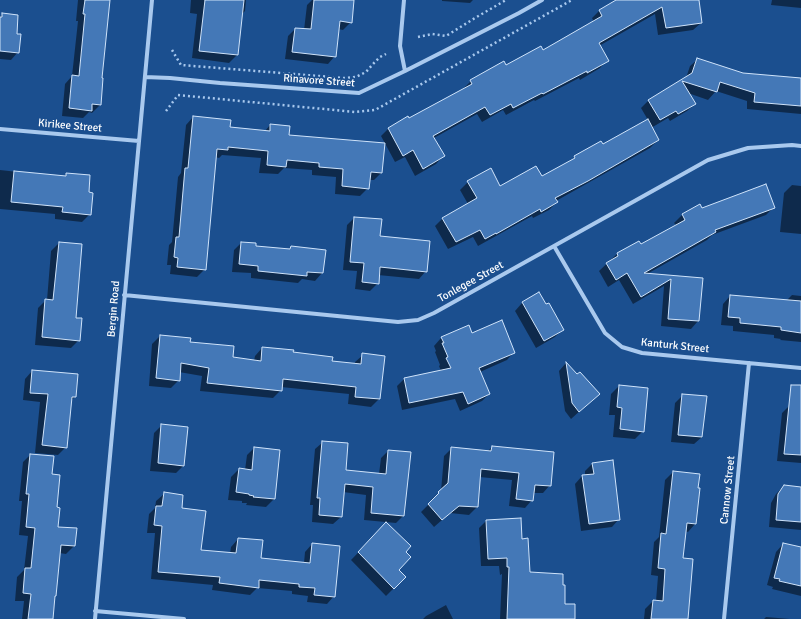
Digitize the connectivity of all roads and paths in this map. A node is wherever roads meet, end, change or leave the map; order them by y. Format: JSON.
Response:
{"nodes":[{"id":1,"x":152,"y":0,"type":"edge"},
{"id":2,"x":404,"y":0,"type":"edge"},
{"id":3,"x":506,"y":0,"type":"edge"},
{"id":4,"x":542,"y":0,"type":"edge"},
{"id":5,"x":418,"y":37,"type":"dead end"},
{"id":6,"x":172,"y":50,"type":"dead end"},
{"id":7,"x":386,"y":54,"type":"dead end"},
{"id":8,"x":405,"y":71,"type":"junction"},
{"id":9,"x":145,"y":77,"type":"junction"},
{"id":10,"x":0,"y":129,"type":"edge"},
{"id":11,"x":139,"y":141,"type":"junction"},
{"id":12,"x":801,"y":146,"type":"edge"},
{"id":13,"x":554,"y":246,"type":"junction"},
{"id":14,"x":124,"y":295,"type":"junction"},
{"id":15,"x":749,"y":363,"type":"junction"},
{"id":16,"x":801,"y":368,"type":"edge"},
{"id":17,"x":95,"y":611,"type":"junction"},
{"id":18,"x":95,"y":619,"type":"edge"},
{"id":19,"x":184,"y":619,"type":"edge"},
{"id":20,"x":724,"y":619,"type":"edge"}],
"edges":[{"from":1,"to":9,"type":"street","name":"Bergin Road"},
{"from":2,"to":8,"type":"street"},
{"from":3,"to":5,"type":"path"},
{"from":4,"to":8,"type":"street","name":"Rinavore Street"},
{"from":6,"to":7,"type":"path"},
{"from":8,"to":9,"type":"street","name":"Rinavore Street"},
{"from":9,"to":11,"type":"street","name":"Bergin Road"},
{"from":10,"to":11,"type":"street","name":"Kirikee Street"},
{"from":11,"to":14,"type":"street","name":"Bergin Road"},
{"from":12,"to":13,"type":"street","name":"Tonlegee Street"},
{"from":13,"to":14,"type":"street","name":"Tonlegee Street"},
{"from":13,"to":15,"type":"street","name":"Kanturk Street"},
{"from":14,"to":17,"type":"street","name":"Bergin Road"},
{"from":15,"to":16,"type":"street","name":"Kanturk Street"},
{"from":15,"to":20,"type":"street","name":"Cannow Street"},
{"from":17,"to":18,"type":"street","name":"Bergin Road"},
{"from":17,"to":19,"type":"street"}]}
